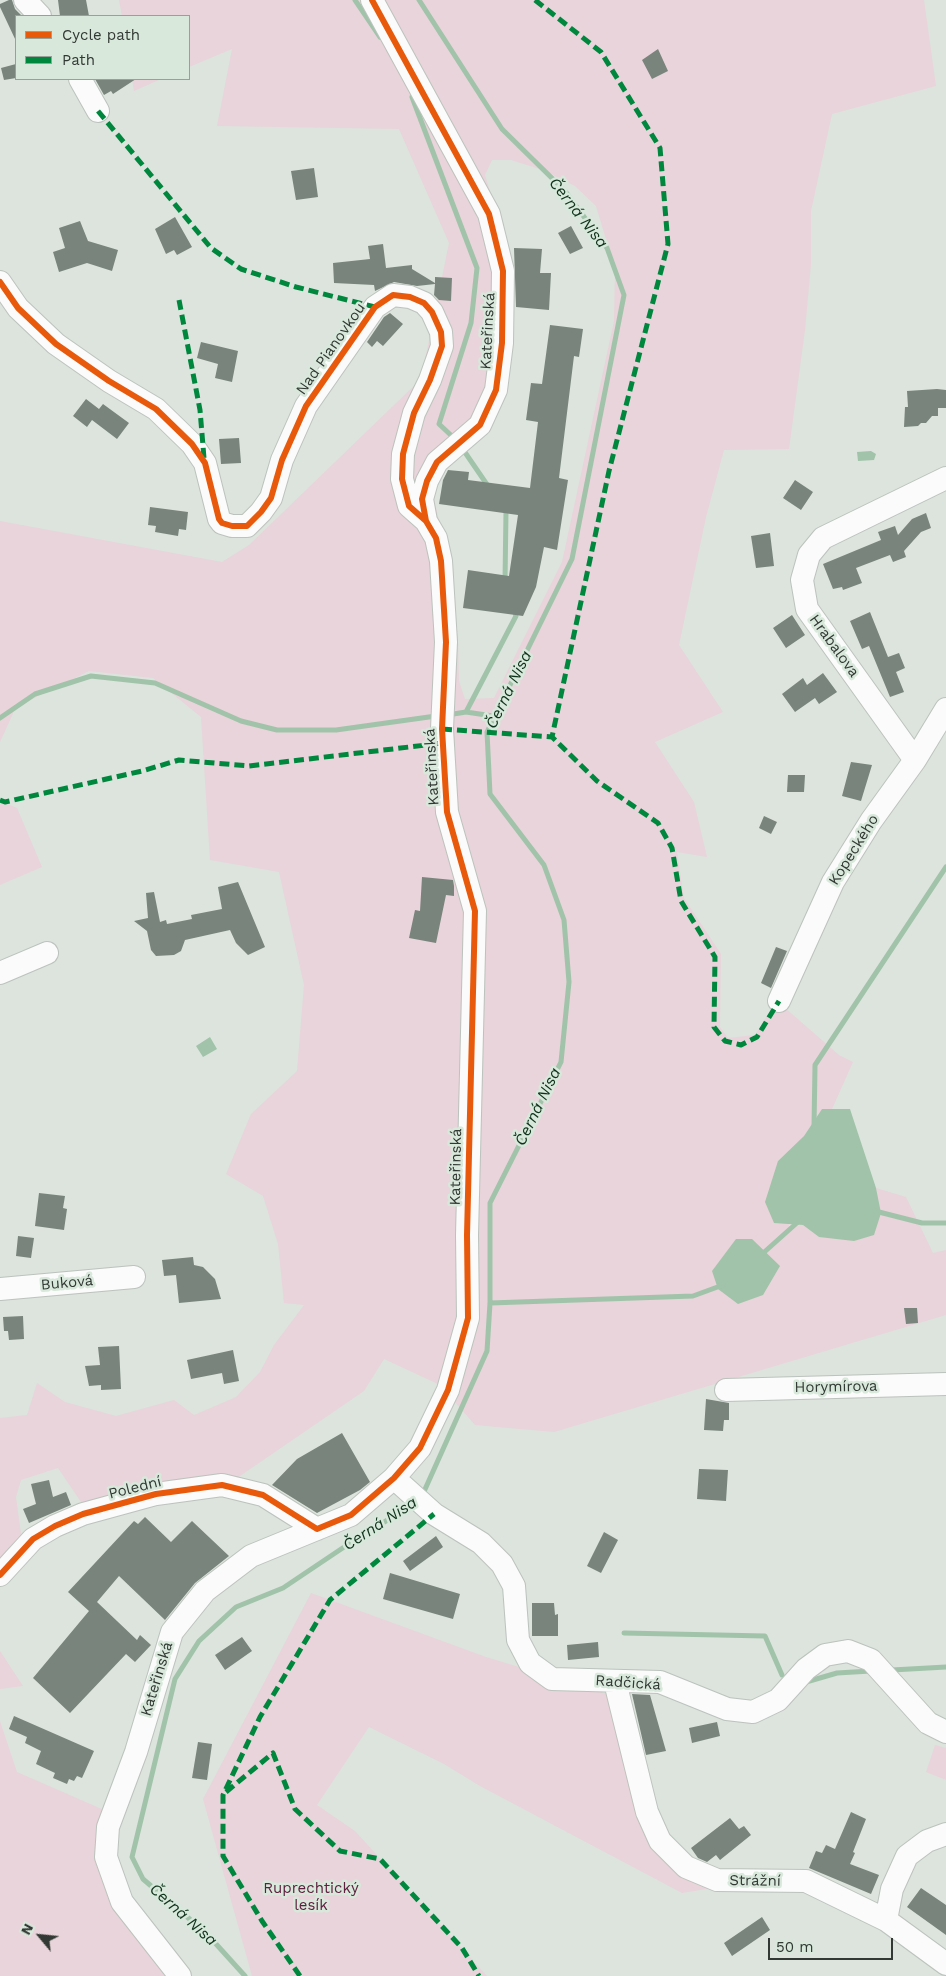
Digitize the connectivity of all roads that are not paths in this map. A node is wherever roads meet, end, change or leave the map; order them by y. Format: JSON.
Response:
{"nodes":[{"id":1,"x":25,"y":0,"type":"edge"},
{"id":2,"x":372,"y":0,"type":"edge"},
{"id":3,"x":39,"y":15,"type":"edge"},
{"id":4,"x":81,"y":80,"type":"edge"},
{"id":5,"x":98,"y":111,"type":"dead end"},
{"id":6,"x":0,"y":282,"type":"edge"},
{"id":7,"x":946,"y":478,"type":"edge"},
{"id":8,"x":426,"y":521,"type":"junction"},
{"id":9,"x":946,"y":709,"type":"edge"},
{"id":10,"x":915,"y":760,"type":"junction"},
{"id":11,"x":47,"y":953,"type":"dead end"},
{"id":12,"x":0,"y":974,"type":"edge"},
{"id":13,"x":779,"y":1001,"type":"dead end"},
{"id":14,"x":134,"y":1278,"type":"dead end"},
{"id":15,"x":0,"y":1289,"type":"edge"},
{"id":16,"x":946,"y":1384,"type":"edge"},
{"id":17,"x":726,"y":1390,"type":"dead end"},
{"id":18,"x":402,"y":1485,"type":"junction"},
{"id":19,"x":317,"y":1530,"type":"junction"},
{"id":20,"x":2,"y":1571,"type":"edge"},
{"id":21,"x":615,"y":1682,"type":"junction"},
{"id":22,"x":946,"y":1732,"type":"edge"},
{"id":23,"x":946,"y":1834,"type":"edge"},
{"id":24,"x":886,"y":1920,"type":"junction"},
{"id":25,"x":946,"y":1964,"type":"edge"},
{"id":26,"x":180,"y":1976,"type":"edge"}],
"edges":[{"from":1,"to":3,"type":"street"},
{"from":2,"to":8,"type":"street","name":"Kateřinská"},
{"from":4,"to":5,"type":"street"},
{"from":6,"to":8,"type":"street","name":"Nad Pianovkou"},
{"from":7,"to":10,"type":"street","name":"Hrabalova"},
{"from":8,"to":18,"type":"street","name":"Kateřinská"},
{"from":9,"to":10,"type":"street","name":"Kopeckého"},
{"from":10,"to":13,"type":"street","name":"Kopeckého"},
{"from":11,"to":12,"type":"street"},
{"from":14,"to":15,"type":"street","name":"Buková"},
{"from":16,"to":17,"type":"street","name":"Horymírova"},
{"from":18,"to":19,"type":"street","name":"Kateřinská"},
{"from":18,"to":21,"type":"street","name":"Radčická"},
{"from":19,"to":20,"type":"street","name":"Polední"},
{"from":19,"to":26,"type":"street","name":"Kateřinská"},
{"from":21,"to":22,"type":"street","name":"Radčická"},
{"from":21,"to":24,"type":"street","name":"Strážní"},
{"from":23,"to":24,"type":"street"},
{"from":24,"to":25,"type":"street","name":"Strážní"}]}
